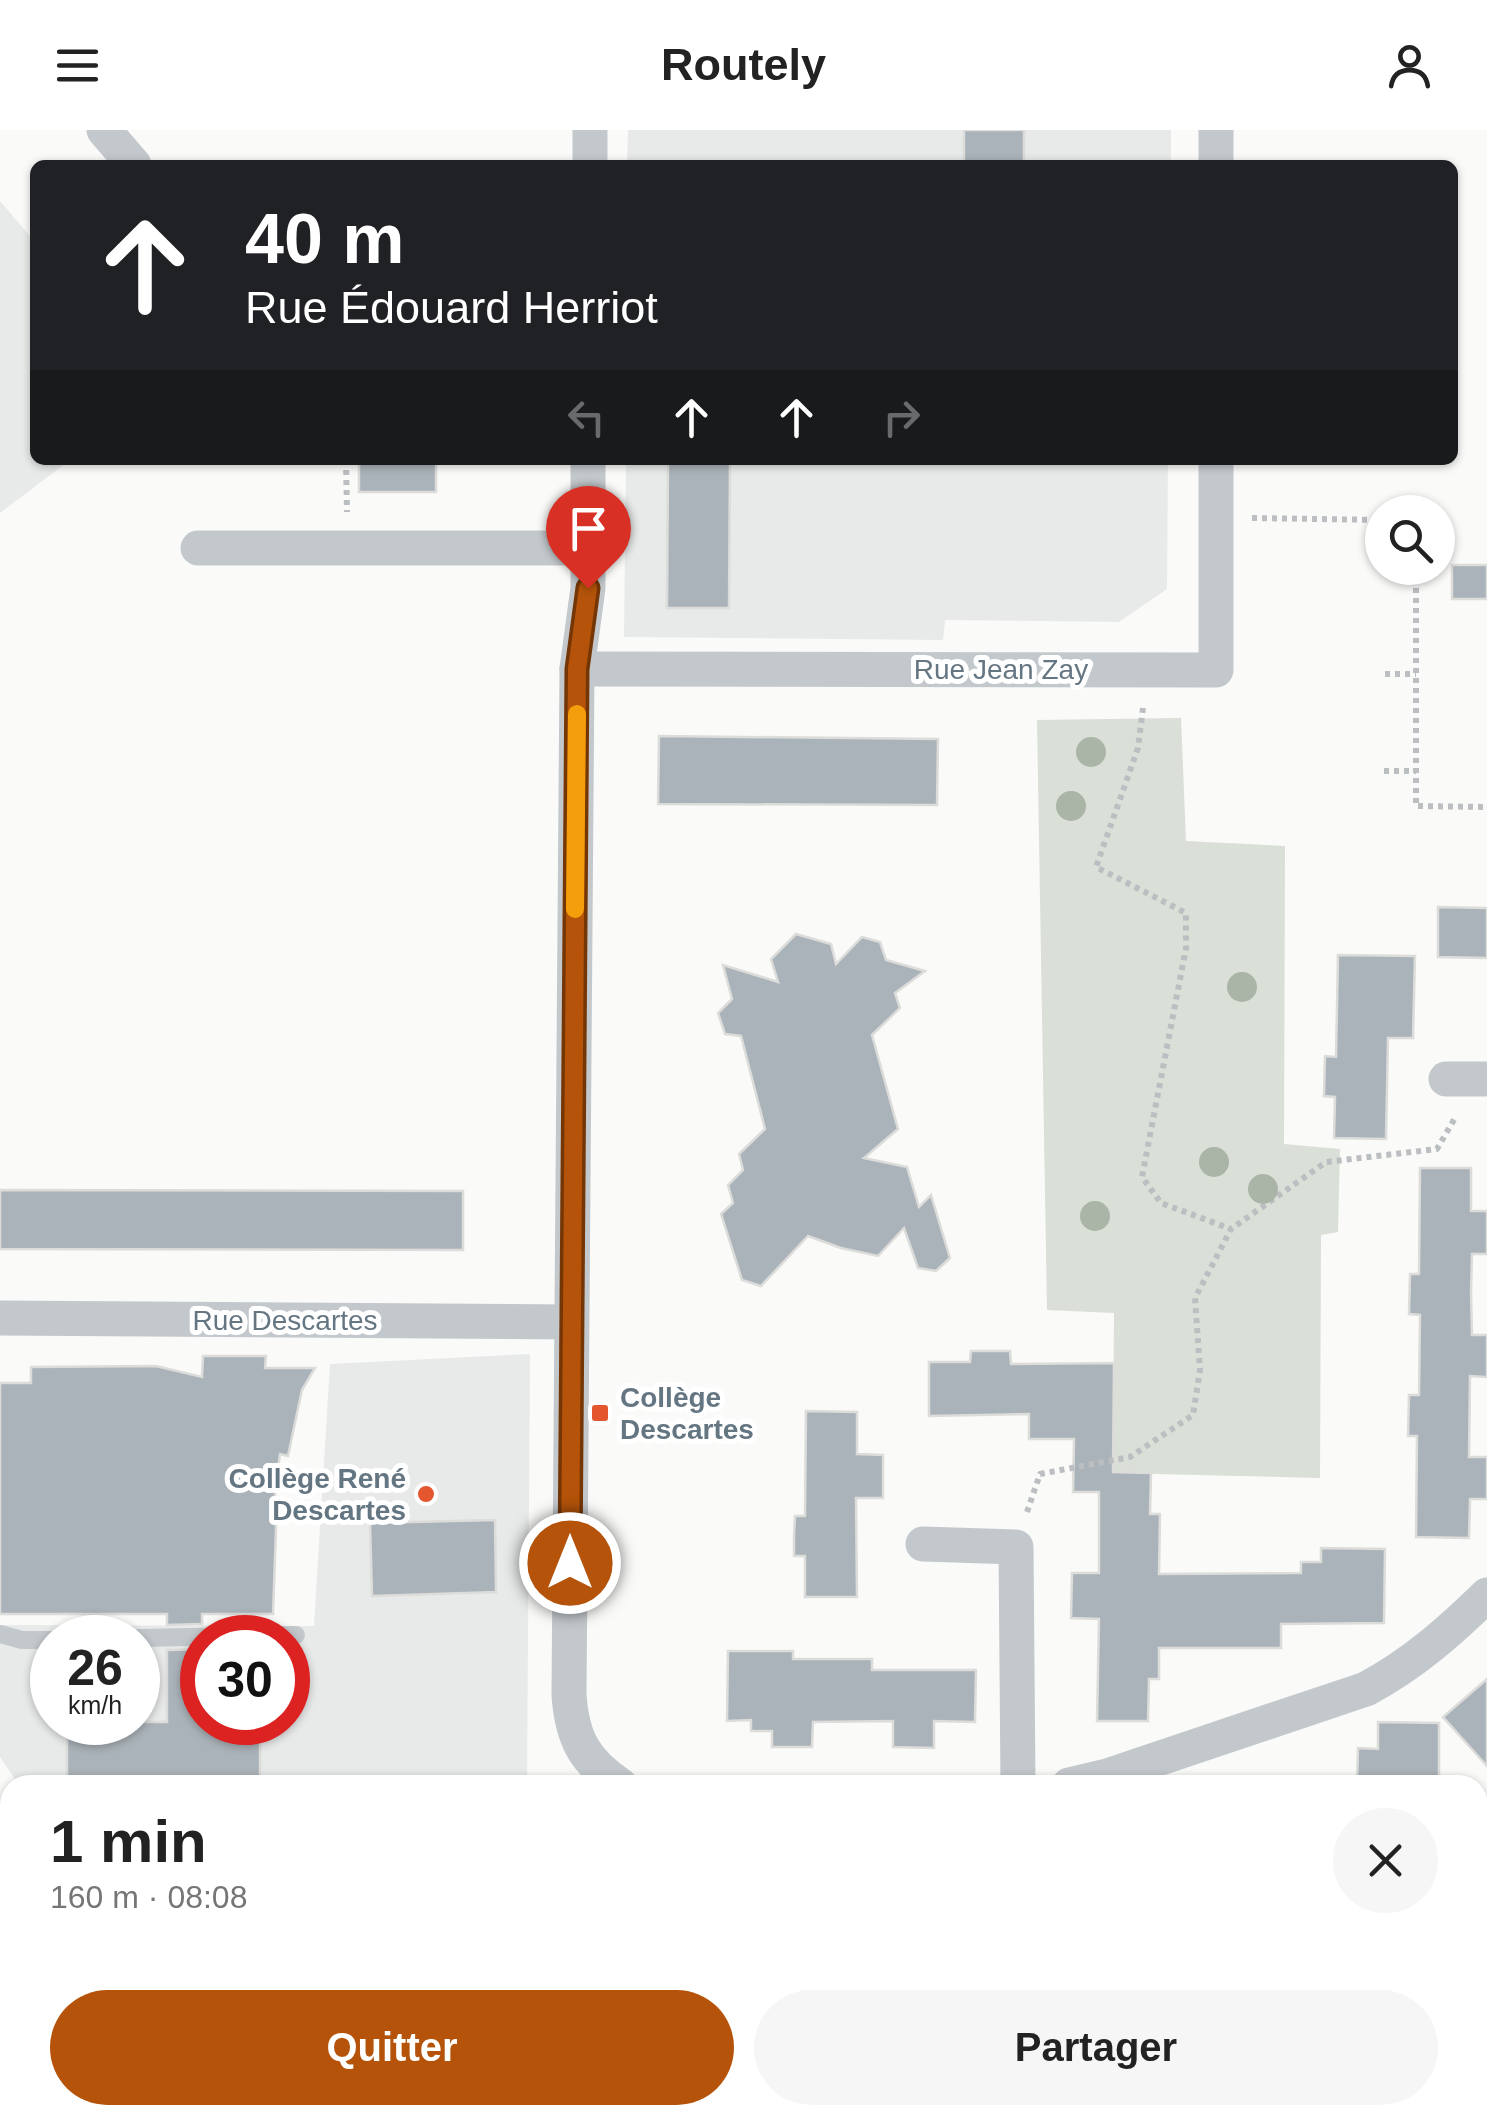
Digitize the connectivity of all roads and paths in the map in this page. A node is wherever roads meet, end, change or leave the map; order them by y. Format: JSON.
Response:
{"nodes":[{"id":1,"x":104,"y":130,"type":"edge"},
{"id":2,"x":590,"y":130,"type":"edge"},
{"id":3,"x":1216,"y":130,"type":"edge"},
{"id":4,"x":130,"y":160,"type":"edge"},
{"id":5,"x":590,"y":160,"type":"edge"},
{"id":6,"x":1216,"y":160,"type":"edge"},
{"id":7,"x":346,"y":465,"type":"edge"},
{"id":8,"x":588,"y":465,"type":"edge"},
{"id":9,"x":1216,"y":465,"type":"edge"},
{"id":10,"x":1216,"y":518,"type":"junction"},
{"id":11,"x":1365,"y":520,"type":"edge"},
{"id":12,"x":198,"y":548,"type":"dead end"},
{"id":13,"x":348,"y":548,"type":"junction"},
{"id":14,"x":588,"y":548,"type":"junction"},
{"id":15,"x":1416,"y":585,"type":"edge"},
{"id":16,"x":577,"y":669,"type":"junction"},
{"id":17,"x":1148,"y":669,"type":"junction"},
{"id":18,"x":1385,"y":674,"type":"dead end"},
{"id":19,"x":1416,"y":674,"type":"junction"},
{"id":20,"x":1384,"y":771,"type":"dead end"},
{"id":21,"x":1416,"y":771,"type":"junction"},
{"id":22,"x":1487,"y":807,"type":"edge"},
{"id":23,"x":1446,"y":1078,"type":"dead end"},
{"id":24,"x":1487,"y":1079,"type":"edge"},
{"id":25,"x":1437,"y":1148,"type":"dead end"},
{"id":26,"x":1232,"y":1228,"type":"junction"},
{"id":27,"x":0,"y":1318,"type":"edge"},
{"id":28,"x":571,"y":1322,"type":"junction"},
{"id":29,"x":1040,"y":1474,"type":"dead end"},
{"id":30,"x":924,"y":1544,"type":"dead end"},
{"id":31,"x":1487,"y":1594,"type":"edge"},
{"id":32,"x":0,"y":1634,"type":"edge"},
{"id":33,"x":30,"y":1640,"type":"edge"},
{"id":34,"x":605,"y":1775,"type":"edge"},
{"id":35,"x":1018,"y":1775,"type":"edge"},
{"id":36,"x":1110,"y":1775,"type":"edge"}],
"edges":[{"from":1,"to":4,"type":"street"},
{"from":2,"to":5,"type":"street"},
{"from":3,"to":6,"type":"street"},
{"from":7,"to":13,"type":"path"},
{"from":8,"to":14,"type":"street"},
{"from":9,"to":10,"type":"street","name":"Rue Jean Zay"},
{"from":10,"to":11,"type":"path"},
{"from":10,"to":17,"type":"street","name":"Rue Jean Zay"},
{"from":12,"to":13,"type":"street"},
{"from":13,"to":14,"type":"street"},
{"from":14,"to":16,"type":"street"},
{"from":15,"to":19,"type":"path"},
{"from":16,"to":17,"type":"street","name":"Rue Jean Zay"},
{"from":16,"to":28,"type":"street"},
{"from":17,"to":26,"type":"path"},
{"from":18,"to":19,"type":"path"},
{"from":19,"to":21,"type":"path"},
{"from":20,"to":21,"type":"path"},
{"from":21,"to":22,"type":"path"},
{"from":23,"to":24,"type":"street"},
{"from":25,"to":26,"type":"path"},
{"from":26,"to":29,"type":"path"},
{"from":27,"to":28,"type":"street","name":"Rue Descartes"},
{"from":28,"to":34,"type":"street"},
{"from":30,"to":35,"type":"street"},
{"from":31,"to":36,"type":"street"},
{"from":32,"to":33,"type":"lane"}]}
